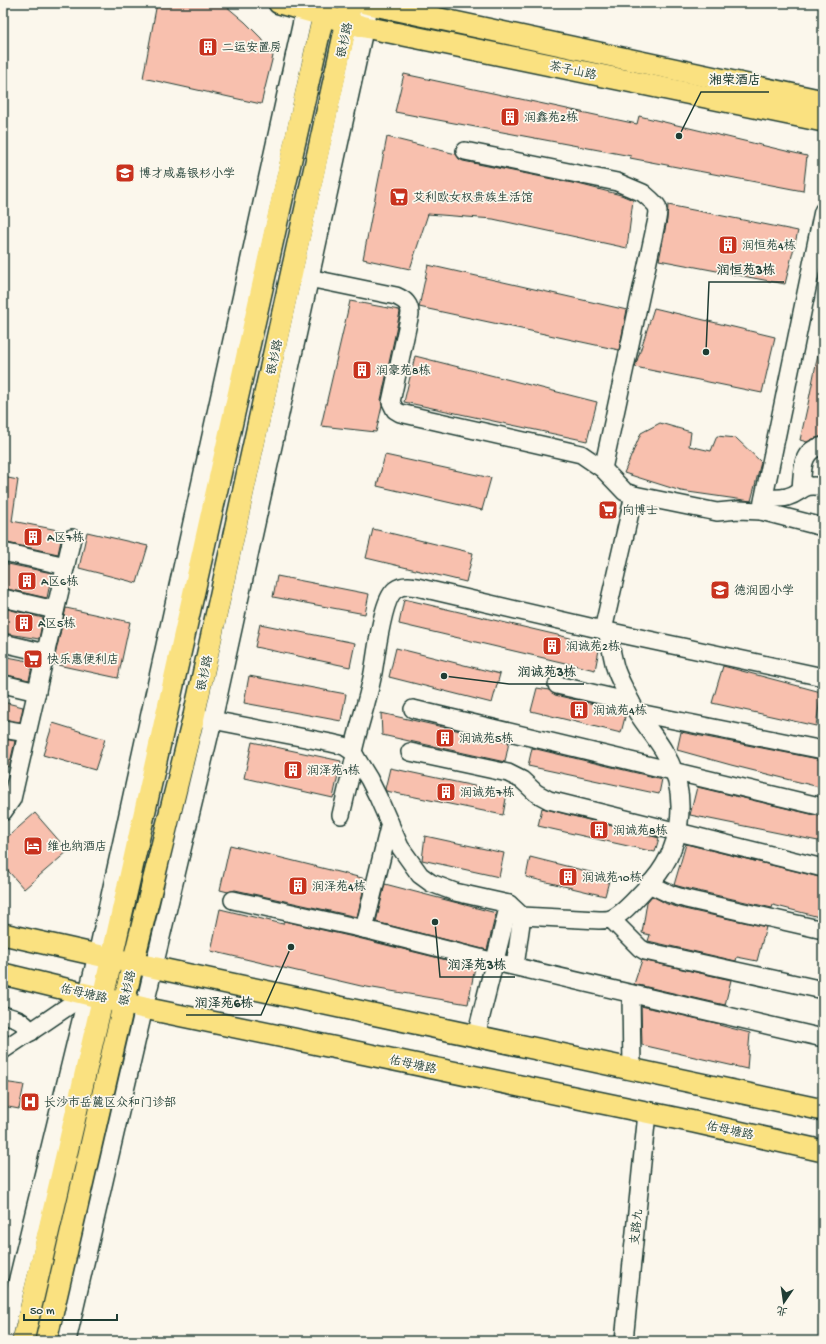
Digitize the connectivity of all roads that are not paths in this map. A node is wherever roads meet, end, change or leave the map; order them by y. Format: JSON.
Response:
{"nodes":[{"id":1,"x":279,"y":3,"type":"edge"},
{"id":2,"x":315,"y":8,"type":"edge"},
{"id":3,"x":362,"y":10,"type":"edge"},
{"id":4,"x":823,"y":101,"type":"edge"},
{"id":5,"x":823,"y":122,"type":"edge"},
{"id":6,"x":465,"y":151,"type":"dead end"},
{"id":7,"x":823,"y":211,"type":"edge"},
{"id":8,"x":301,"y":276,"type":"junction"},
{"id":9,"x":823,"y":446,"type":"edge"},
{"id":10,"x":603,"y":469,"type":"junction"},
{"id":11,"x":823,"y":487,"type":"edge"},
{"id":12,"x":801,"y":489,"type":"junction"},
{"id":13,"x":634,"y":495,"type":"junction"},
{"id":14,"x":763,"y":504,"type":"junction"},
{"id":15,"x":823,"y":527,"type":"edge"},
{"id":16,"x":72,"y":538,"type":"dead end"},
{"id":17,"x":3,"y":552,"type":"edge"},
{"id":18,"x":66,"y":566,"type":"junction"},
{"id":19,"x":3,"y":598,"type":"edge"},
{"id":20,"x":55,"y":610,"type":"junction"},
{"id":21,"x":605,"y":631,"type":"junction"},
{"id":22,"x":3,"y":643,"type":"edge"},
{"id":23,"x":46,"y":653,"type":"junction"},
{"id":24,"x":823,"y":677,"type":"edge"},
{"id":25,"x":3,"y":684,"type":"edge"},
{"id":26,"x":557,"y":685,"type":"dead end"},
{"id":27,"x":36,"y":692,"type":"junction"},
{"id":28,"x":635,"y":707,"type":"junction"},
{"id":29,"x":413,"y":709,"type":"dead end"},
{"id":30,"x":204,"y":718,"type":"junction"},
{"id":31,"x":3,"y":729,"type":"edge"},
{"id":32,"x":27,"y":733,"type":"junction"},
{"id":33,"x":823,"y":750,"type":"edge"},
{"id":34,"x":410,"y":752,"type":"dead end"},
{"id":35,"x":354,"y":754,"type":"junction"},
{"id":36,"x":674,"y":772,"type":"junction"},
{"id":37,"x":10,"y":774,"type":"edge"},
{"id":38,"x":823,"y":807,"type":"edge"},
{"id":39,"x":3,"y":812,"type":"edge"},
{"id":40,"x":341,"y":815,"type":"dead end"},
{"id":41,"x":390,"y":823,"type":"junction"},
{"id":42,"x":677,"y":832,"type":"junction"},
{"id":43,"x":823,"y":868,"type":"edge"},
{"id":44,"x":649,"y":884,"type":"junction"},
{"id":45,"x":233,"y":900,"type":"dead end"},
{"id":46,"x":509,"y":904,"type":"junction"},
{"id":47,"x":522,"y":916,"type":"junction"},
{"id":48,"x":611,"y":919,"type":"junction"},
{"id":49,"x":364,"y":929,"type":"junction"},
{"id":50,"x":823,"y":930,"type":"edge"},
{"id":51,"x":3,"y":934,"type":"edge"},
{"id":52,"x":104,"y":956,"type":"junction"},
{"id":53,"x":495,"y":962,"type":"junction"},
{"id":54,"x":133,"y":963,"type":"junction"},
{"id":55,"x":515,"y":966,"type":"junction"},
{"id":56,"x":154,"y":968,"type":"junction"},
{"id":57,"x":3,"y":974,"type":"edge"},
{"id":58,"x":823,"y":990,"type":"edge"},
{"id":59,"x":631,"y":994,"type":"junction"},
{"id":60,"x":92,"y":995,"type":"junction"},
{"id":61,"x":124,"y":1003,"type":"junction"},
{"id":62,"x":144,"y":1008,"type":"junction"},
{"id":63,"x":3,"y":1015,"type":"edge"},
{"id":64,"x":31,"y":1032,"type":"junction"},
{"id":65,"x":476,"y":1036,"type":"junction"},
{"id":66,"x":823,"y":1038,"type":"edge"},
{"id":67,"x":3,"y":1050,"type":"edge"},
{"id":68,"x":632,"y":1070,"type":"junction"},
{"id":69,"x":823,"y":1110,"type":"edge"},
{"id":70,"x":647,"y":1113,"type":"junction"},
{"id":71,"x":823,"y":1150,"type":"edge"},
{"id":72,"x":3,"y":1340,"type":"edge"},
{"id":73,"x":23,"y":1341,"type":"edge"},
{"id":74,"x":46,"y":1341,"type":"edge"},
{"id":75,"x":67,"y":1341,"type":"edge"},
{"id":76,"x":624,"y":1341,"type":"edge"}],
"edges":[{"from":1,"to":2,"type":"main road","name":"茶子山路"},
{"from":2,"to":3,"type":"main road","name":"茶子山路"},
{"from":2,"to":52,"type":"main road","name":"银杉路"},
{"from":3,"to":4,"type":"main road","name":"茶子山路"},
{"from":3,"to":5,"type":"main road","name":"茶子山路"},
{"from":3,"to":8,"type":"main road","name":"银杉路"},
{"from":6,"to":10,"type":"street"},
{"from":7,"to":14,"type":"street"},
{"from":8,"to":10,"type":"street"},
{"from":8,"to":30,"type":"main road","name":"银杉路"},
{"from":9,"to":12,"type":"street"},
{"from":10,"to":13,"type":"street"},
{"from":11,"to":12,"type":"street"},
{"from":12,"to":14,"type":"street"},
{"from":13,"to":14,"type":"street"},
{"from":13,"to":21,"type":"street"},
{"from":14,"to":15,"type":"street"},
{"from":16,"to":18,"type":"street"},
{"from":17,"to":18,"type":"street"},
{"from":18,"to":20,"type":"street"},
{"from":19,"to":20,"type":"street"},
{"from":20,"to":23,"type":"street"},
{"from":21,"to":24,"type":"street"},
{"from":21,"to":28,"type":"street"},
{"from":21,"to":35,"type":"street"},
{"from":22,"to":23,"type":"street"},
{"from":23,"to":27,"type":"street"},
{"from":25,"to":27,"type":"street"},
{"from":26,"to":28,"type":"street"},
{"from":27,"to":32,"type":"street"},
{"from":28,"to":33,"type":"street"},
{"from":28,"to":36,"type":"street"},
{"from":29,"to":36,"type":"street"},
{"from":30,"to":35,"type":"street"},
{"from":30,"to":54,"type":"main road","name":"银杉路"},
{"from":30,"to":56,"type":"street","name":"银杉路"},
{"from":31,"to":32,"type":"street"},
{"from":32,"to":37,"type":"street"},
{"from":34,"to":42,"type":"street"},
{"from":35,"to":40,"type":"street"},
{"from":35,"to":41,"type":"street"},
{"from":36,"to":38,"type":"street"},
{"from":36,"to":42,"type":"street"},
{"from":37,"to":39,"type":"street"},
{"from":41,"to":46,"type":"street"},
{"from":41,"to":49,"type":"street"},
{"from":42,"to":43,"type":"street"},
{"from":42,"to":44,"type":"street"},
{"from":44,"to":48,"type":"street"},
{"from":44,"to":50,"type":"street"},
{"from":45,"to":49,"type":"street"},
{"from":46,"to":47,"type":"street"},
{"from":46,"to":53,"type":"street"},
{"from":47,"to":48,"type":"street"},
{"from":47,"to":55,"type":"street"},
{"from":48,"to":58,"type":"street"},
{"from":49,"to":53,"type":"street"},
{"from":51,"to":52,"type":"main road"},
{"from":52,"to":54,"type":"main road"},
{"from":52,"to":60,"type":"main road","name":"银杉路"},
{"from":53,"to":55,"type":"street"},
{"from":53,"to":65,"type":"street"},
{"from":54,"to":56,"type":"main road"},
{"from":54,"to":61,"type":"main road","name":"银杉路"},
{"from":55,"to":59,"type":"street"},
{"from":56,"to":62,"type":"street","name":"银杉路"},
{"from":56,"to":65,"type":"main road"},
{"from":57,"to":60,"type":"main road","name":"佑母塘路"},
{"from":59,"to":66,"type":"street"},
{"from":59,"to":68,"type":"street"},
{"from":60,"to":61,"type":"main road","name":"佑母塘路"},
{"from":60,"to":64,"type":"street"},
{"from":60,"to":72,"type":"street","name":"银杉路"},
{"from":60,"to":73,"type":"main road","name":"银杉路"},
{"from":61,"to":62,"type":"main road","name":"佑母塘路"},
{"from":61,"to":74,"type":"main road","name":"银杉路"},
{"from":62,"to":70,"type":"main road","name":"佑母塘路"},
{"from":62,"to":75,"type":"street","name":"银杉路"},
{"from":63,"to":64,"type":"street"},
{"from":64,"to":67,"type":"street"},
{"from":65,"to":68,"type":"main road"},
{"from":68,"to":69,"type":"main road"},
{"from":70,"to":71,"type":"main road","name":"佑母塘路"},
{"from":70,"to":76,"type":"street","name":"支路九"}]}
